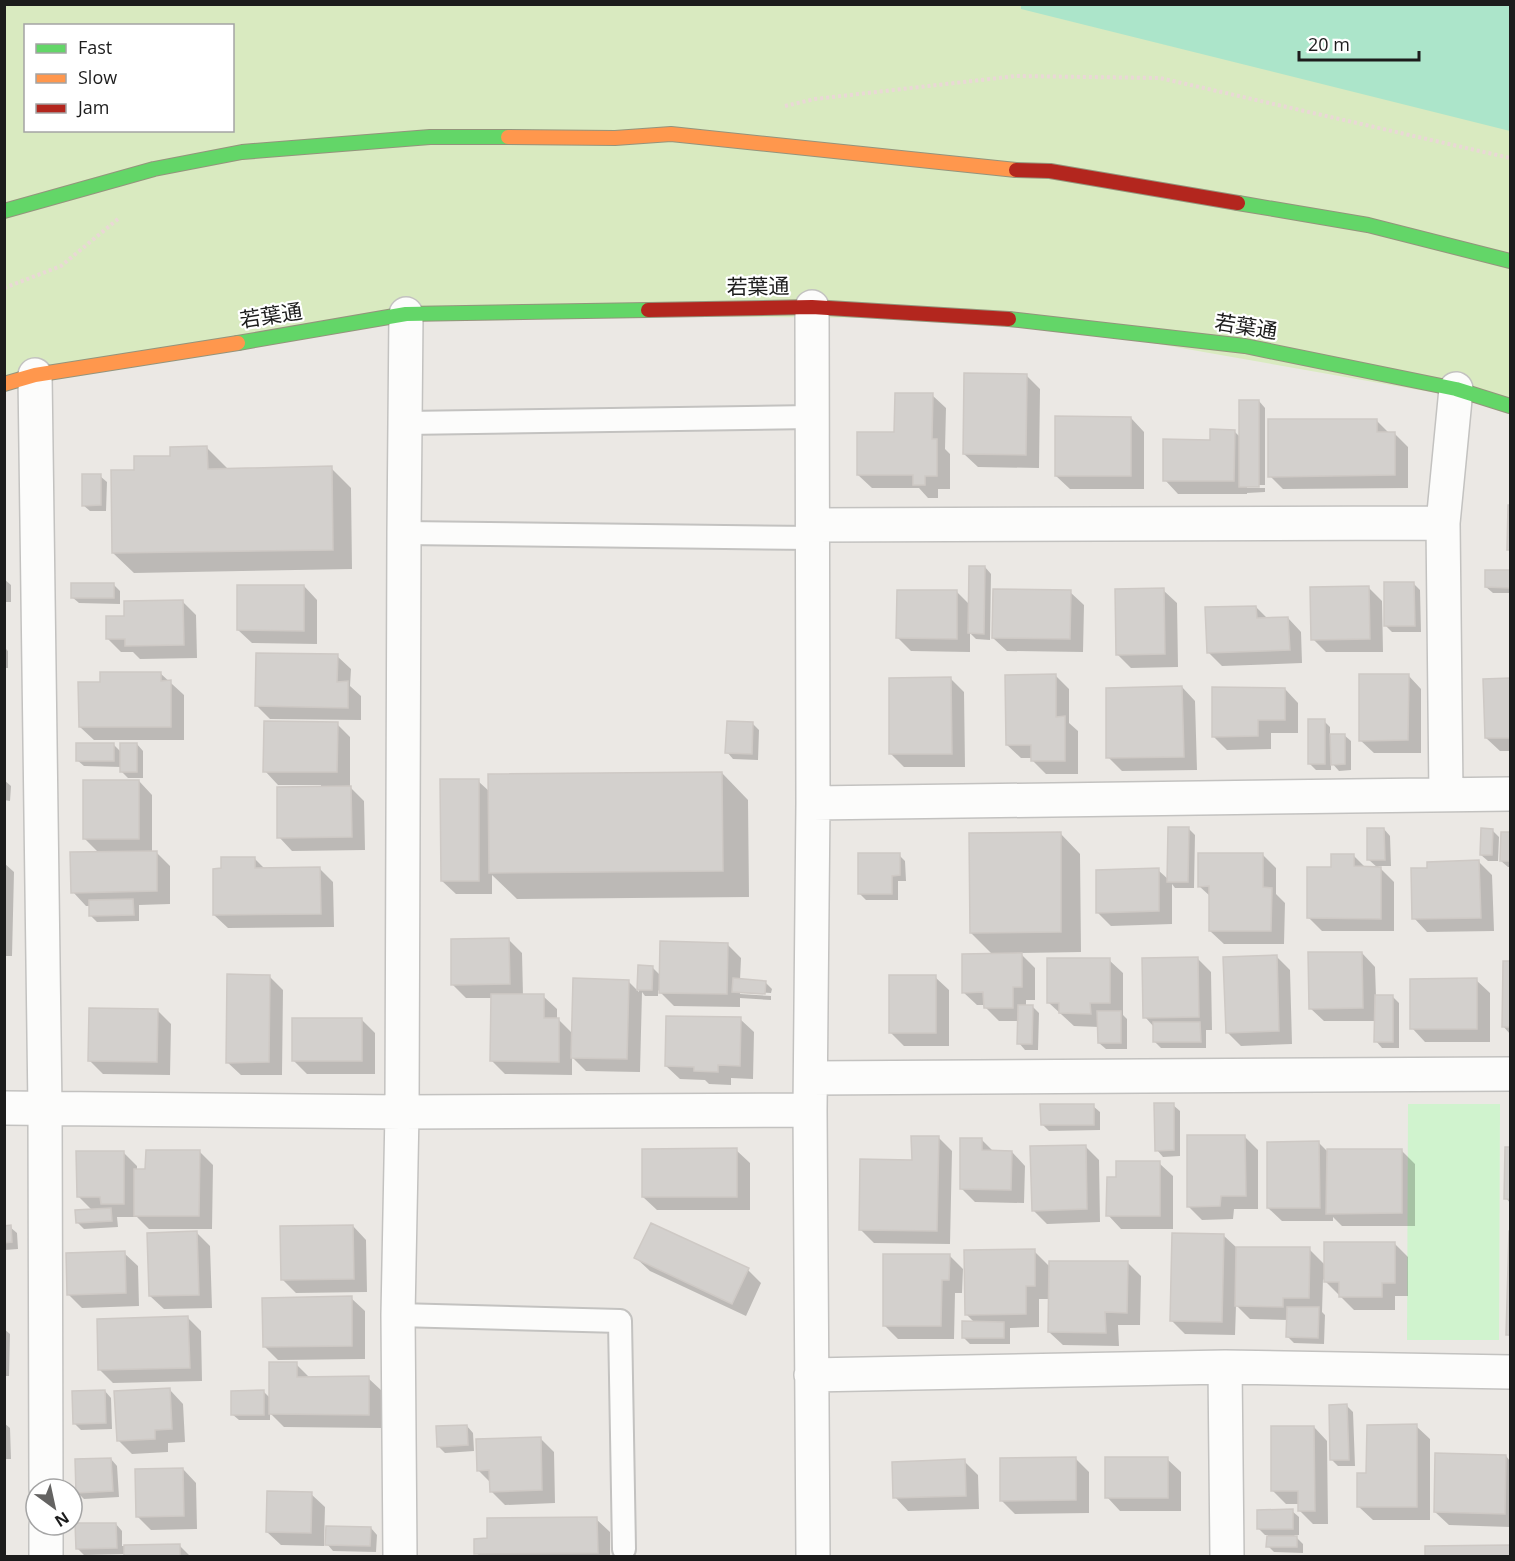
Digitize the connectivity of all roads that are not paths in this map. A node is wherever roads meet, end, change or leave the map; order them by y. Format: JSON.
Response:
{"nodes":[{"id":1,"x":4,"y":211,"type":"edge"},
{"id":2,"x":1510,"y":261,"type":"edge"},
{"id":3,"x":812,"y":307,"type":"junction"},
{"id":4,"x":406,"y":314,"type":"junction"},
{"id":5,"x":20,"y":379,"type":"edge"},
{"id":6,"x":1456,"y":389,"type":"junction"},
{"id":7,"x":1510,"y":406,"type":"edge"},
{"id":8,"x":813,"y":417,"type":"junction"},
{"id":9,"x":405,"y":423,"type":"junction"},
{"id":10,"x":1443,"y":523,"type":"junction"},
{"id":11,"x":813,"y":531,"type":"junction"},
{"id":12,"x":404,"y":533,"type":"junction"},
{"id":13,"x":1510,"y":794,"type":"edge"},
{"id":14,"x":1446,"y":795,"type":"junction"},
{"id":15,"x":813,"y":803,"type":"junction"},
{"id":16,"x":1510,"y":1074,"type":"edge"},
{"id":17,"x":811,"y":1078,"type":"junction"},
{"id":18,"x":4,"y":1108,"type":"edge"},
{"id":19,"x":45,"y":1108,"type":"junction"},
{"id":20,"x":810,"y":1110,"type":"junction"},
{"id":21,"x":402,"y":1113,"type":"junction"},
{"id":22,"x":398,"y":1315,"type":"junction"},
{"id":23,"x":1225,"y":1367,"type":"junction"},
{"id":24,"x":1510,"y":1372,"type":"edge"},
{"id":25,"x":811,"y":1375,"type":"junction"},
{"id":26,"x":46,"y":1477,"type":"edge"},
{"id":27,"x":46,"y":1537,"type":"edge"},
{"id":28,"x":624,"y":1549,"type":"dead end"},
{"id":29,"x":46,"y":1557,"type":"edge"},
{"id":30,"x":400,"y":1557,"type":"edge"},
{"id":31,"x":813,"y":1557,"type":"edge"},
{"id":32,"x":1227,"y":1557,"type":"edge"}],
"edges":[{"from":1,"to":2,"type":"street"},
{"from":3,"to":4,"type":"street","name":"若葉通"},
{"from":3,"to":6,"type":"street","name":"若葉通"},
{"from":3,"to":8,"type":"street"},
{"from":4,"to":5,"type":"street","name":"若葉通"},
{"from":4,"to":9,"type":"street"},
{"from":5,"to":19,"type":"street"},
{"from":6,"to":7,"type":"street","name":"若葉通"},
{"from":6,"to":10,"type":"street"},
{"from":8,"to":9,"type":"lane"},
{"from":8,"to":11,"type":"street"},
{"from":9,"to":12,"type":"street"},
{"from":10,"to":11,"type":"street"},
{"from":10,"to":14,"type":"street"},
{"from":11,"to":12,"type":"lane"},
{"from":11,"to":15,"type":"street"},
{"from":12,"to":21,"type":"street"},
{"from":13,"to":14,"type":"street"},
{"from":14,"to":15,"type":"street"},
{"from":15,"to":17,"type":"street"},
{"from":16,"to":17,"type":"street"},
{"from":17,"to":20,"type":"street"},
{"from":18,"to":19,"type":"street"},
{"from":19,"to":21,"type":"street"},
{"from":19,"to":26,"type":"street"},
{"from":20,"to":21,"type":"street"},
{"from":20,"to":25,"type":"street"},
{"from":21,"to":22,"type":"street"},
{"from":22,"to":28,"type":"lane"},
{"from":22,"to":30,"type":"street"},
{"from":23,"to":24,"type":"street"},
{"from":23,"to":25,"type":"street"},
{"from":23,"to":32,"type":"street"},
{"from":25,"to":31,"type":"street"},
{"from":27,"to":29,"type":"street"}]}
